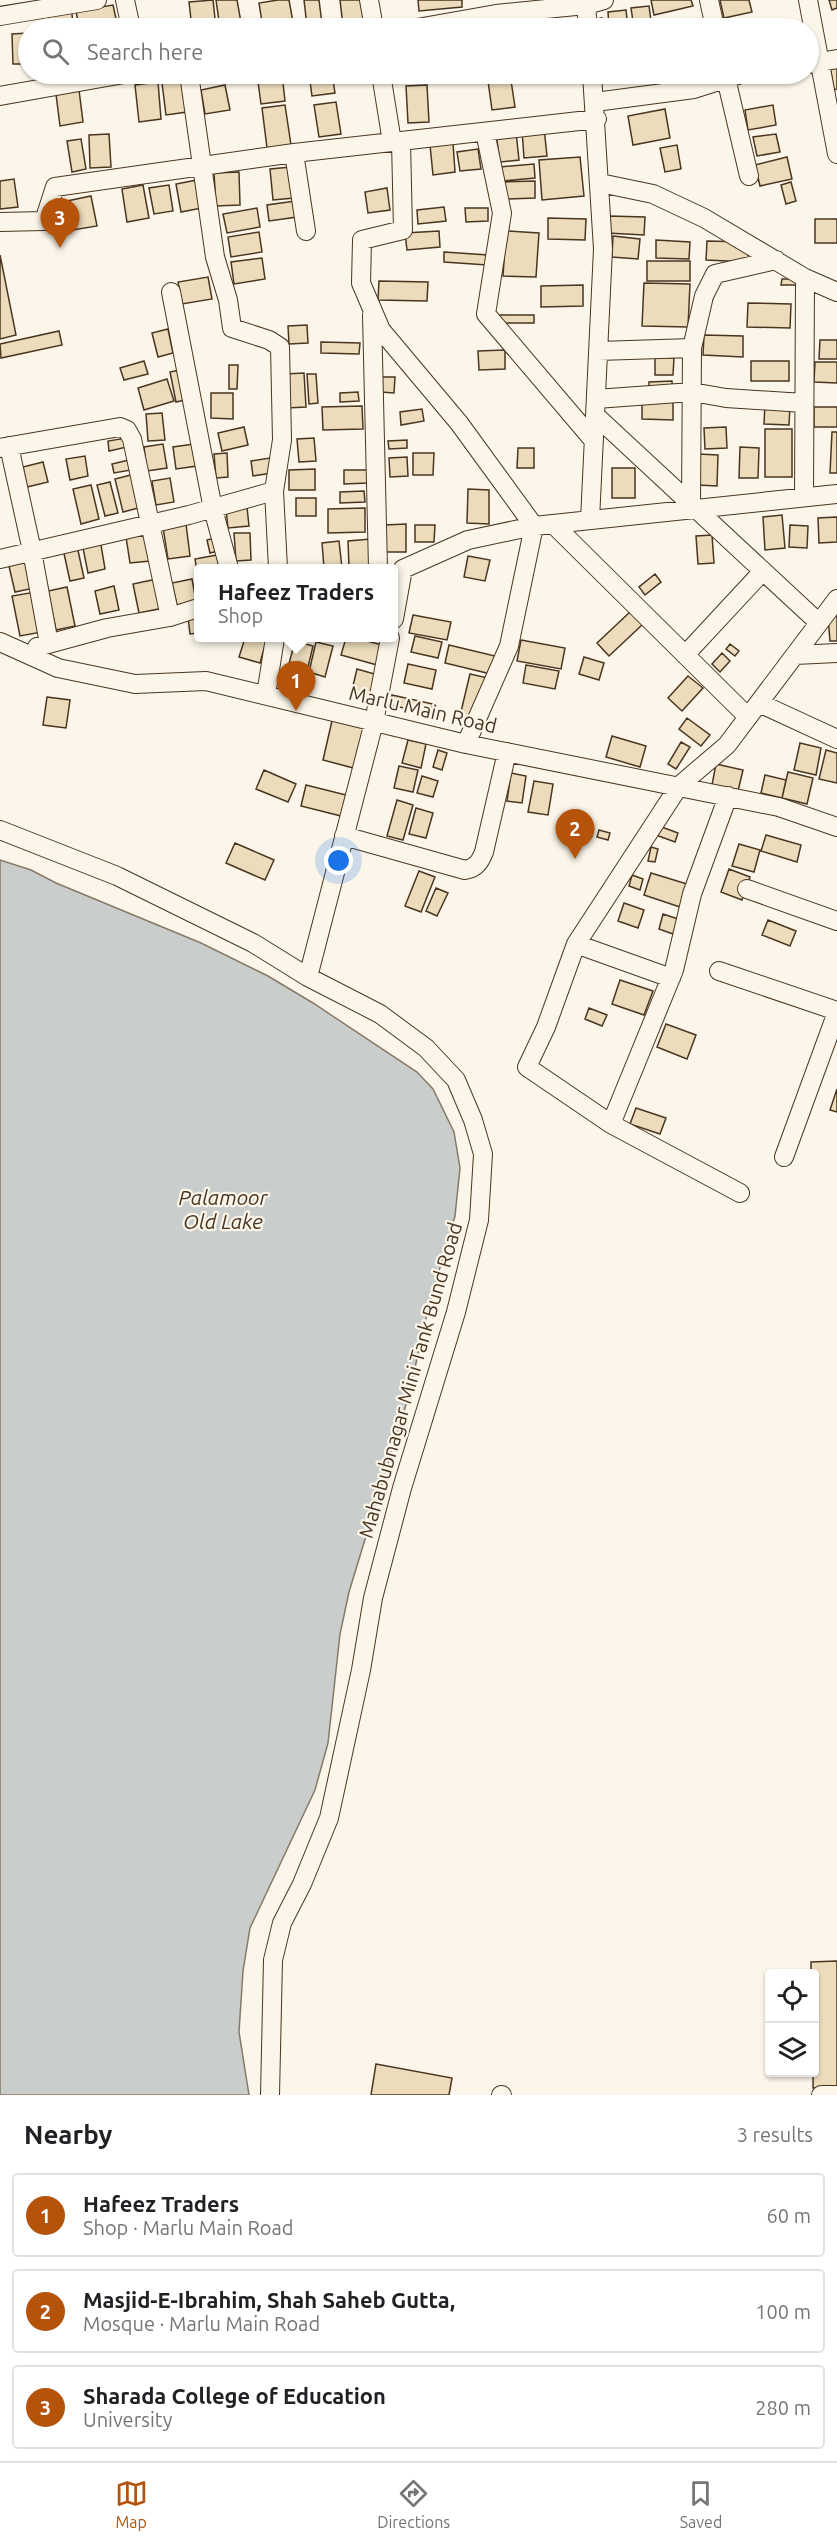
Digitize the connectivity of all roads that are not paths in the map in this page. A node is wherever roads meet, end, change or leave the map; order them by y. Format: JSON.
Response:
{"nodes":[{"id":1,"x":97,"y":0,"type":"edge"},
{"id":2,"x":125,"y":0,"type":"edge"},
{"id":3,"x":369,"y":0,"type":"edge"},
{"id":4,"x":604,"y":0,"type":"edge"},
{"id":5,"x":709,"y":0,"type":"edge"},
{"id":6,"x":808,"y":0,"type":"edge"},
{"id":7,"x":585,"y":3,"type":"edge"},
{"id":8,"x":0,"y":16,"type":"edge"},
{"id":9,"x":129,"y":18,"type":"edge"},
{"id":10,"x":372,"y":18,"type":"edge"},
{"id":11,"x":473,"y":18,"type":"edge"},
{"id":12,"x":587,"y":18,"type":"edge"},
{"id":13,"x":713,"y":18,"type":"edge"},
{"id":14,"x":812,"y":18,"type":"edge"},
{"id":15,"x":821,"y":61,"type":"edge"},
{"id":16,"x":68,"y":84,"type":"edge"},
{"id":17,"x":191,"y":84,"type":"edge"},
{"id":18,"x":383,"y":84,"type":"edge"},
{"id":19,"x":593,"y":84,"type":"edge"},
{"id":20,"x":705,"y":84,"type":"edge"},
{"id":21,"x":733,"y":84,"type":"edge"},
{"id":22,"x":0,"y":96,"type":"edge"},
{"id":23,"x":596,"y":111,"type":"junction"},
{"id":24,"x":485,"y":132,"type":"junction"},
{"id":25,"x":396,"y":142,"type":"junction"},
{"id":26,"x":294,"y":153,"type":"junction"},
{"id":27,"x":837,"y":154,"type":"edge"},
{"id":28,"x":203,"y":166,"type":"junction"},
{"id":29,"x":749,"y":176,"type":"dead end"},
{"id":30,"x":600,"y":183,"type":"junction"},
{"id":31,"x":0,"y":222,"type":"edge"},
{"id":32,"x":306,"y":231,"type":"dead end"},
{"id":33,"x":776,"y":260,"type":"junction"},
{"id":34,"x":805,"y":278,"type":"junction"},
{"id":35,"x":171,"y":291,"type":"dead end"},
{"id":36,"x":837,"y":292,"type":"edge"},
{"id":37,"x":372,"y":308,"type":"junction"},
{"id":38,"x":692,"y":348,"type":"junction"},
{"id":39,"x":598,"y":351,"type":"junction"},
{"id":40,"x":692,"y":392,"type":"junction"},
{"id":41,"x":804,"y":403,"type":"junction"},
{"id":42,"x":596,"y":407,"type":"junction"},
{"id":43,"x":594,"y":441,"type":"junction"},
{"id":44,"x":4,"y":447,"type":"edge"},
{"id":45,"x":274,"y":491,"type":"junction"},
{"id":46,"x":837,"y":494,"type":"edge"},
{"id":47,"x":804,"y":498,"type":"junction"},
{"id":48,"x":694,"y":506,"type":"junction"},
{"id":49,"x":213,"y":509,"type":"junction"},
{"id":50,"x":590,"y":520,"type":"junction"},
{"id":51,"x":553,"y":524,"type":"junction"},
{"id":52,"x":149,"y":525,"type":"junction"},
{"id":53,"x":534,"y":526,"type":"junction"},
{"id":54,"x":32,"y":551,"type":"junction"},
{"id":55,"x":0,"y":559,"type":"edge"},
{"id":56,"x":229,"y":564,"type":"edge"},
{"id":57,"x":278,"y":564,"type":"edge"},
{"id":58,"x":378,"y":564,"type":"edge"},
{"id":59,"x":398,"y":570,"type":"edge"},
{"id":60,"x":763,"y":571,"type":"junction"},
{"id":61,"x":837,"y":599,"type":"edge"},
{"id":62,"x":194,"y":609,"type":"edge"},
{"id":63,"x":170,"y":617,"type":"junction"},
{"id":64,"x":819,"y":623,"type":"junction"},
{"id":65,"x":0,"y":642,"type":"edge"},
{"id":66,"x":274,"y":642,"type":"edge"},
{"id":67,"x":389,"y":642,"type":"edge"},
{"id":68,"x":49,"y":644,"type":"junction"},
{"id":69,"x":23,"y":652,"type":"junction"},
{"id":70,"x":837,"y":653,"type":"edge"},
{"id":71,"x":685,"y":655,"type":"junction"},
{"id":72,"x":795,"y":655,"type":"junction"},
{"id":73,"x":266,"y":695,"type":"junction"},
{"id":74,"x":754,"y":710,"type":"junction"},
{"id":75,"x":374,"y":722,"type":"junction"},
{"id":76,"x":837,"y":739,"type":"edge"},
{"id":77,"x":466,"y":744,"type":"junction"},
{"id":78,"x":507,"y":752,"type":"junction"},
{"id":79,"x":679,"y":786,"type":"junction"},
{"id":80,"x":728,"y":796,"type":"junction"},
{"id":81,"x":837,"y":827,"type":"edge"},
{"id":82,"x":0,"y":830,"type":"edge"},
{"id":83,"x":344,"y":836,"type":"junction"},
{"id":84,"x":747,"y":889,"type":"dead end"},
{"id":85,"x":837,"y":921,"type":"edge"},
{"id":86,"x":576,"y":944,"type":"junction"},
{"id":87,"x":719,"y":971,"type":"dead end"},
{"id":88,"x":308,"y":977,"type":"junction"},
{"id":89,"x":671,"y":978,"type":"junction"},
{"id":90,"x":837,"y":1012,"type":"edge"},
{"id":91,"x":611,"y":1124,"type":"junction"},
{"id":92,"x":784,"y":1157,"type":"dead end"},
{"id":93,"x":740,"y":1193,"type":"dead end"},
{"id":94,"x":270,"y":2095,"type":"edge"},
{"id":95,"x":821,"y":2095,"type":"edge"},
{"id":96,"x":837,"y":2095,"type":"edge"}],
"edges":[{"from":1,"to":8,"type":"street"},
{"from":2,"to":9,"type":"street"},
{"from":3,"to":10,"type":"street"},
{"from":4,"to":7,"type":"street"},
{"from":5,"to":13,"type":"street"},
{"from":6,"to":14,"type":"street"},
{"from":7,"to":11,"type":"street"},
{"from":7,"to":12,"type":"street"},
{"from":15,"to":27,"type":"street"},
{"from":16,"to":22,"type":"street"},
{"from":17,"to":28,"type":"street"},
{"from":18,"to":25,"type":"street"},
{"from":19,"to":23,"type":"street"},
{"from":20,"to":23,"type":"street"},
{"from":21,"to":29,"type":"street"},
{"from":23,"to":24,"type":"street"},
{"from":23,"to":30,"type":"street"},
{"from":24,"to":25,"type":"street"},
{"from":24,"to":43,"type":"street"},
{"from":25,"to":26,"type":"street"},
{"from":25,"to":37,"type":"street"},
{"from":26,"to":28,"type":"street"},
{"from":26,"to":32,"type":"street"},
{"from":28,"to":31,"type":"street"},
{"from":28,"to":45,"type":"street"},
{"from":30,"to":33,"type":"street"},
{"from":30,"to":39,"type":"street"},
{"from":33,"to":34,"type":"street"},
{"from":33,"to":38,"type":"street"},
{"from":34,"to":36,"type":"street"},
{"from":34,"to":41,"type":"street"},
{"from":35,"to":49,"type":"street"},
{"from":37,"to":53,"type":"street"},
{"from":37,"to":58,"type":"street"},
{"from":38,"to":39,"type":"street"},
{"from":38,"to":40,"type":"street"},
{"from":39,"to":42,"type":"street"},
{"from":40,"to":41,"type":"street"},
{"from":40,"to":42,"type":"street"},
{"from":40,"to":48,"type":"street"},
{"from":41,"to":47,"type":"street"},
{"from":42,"to":43,"type":"street"},
{"from":42,"to":48,"type":"street"},
{"from":43,"to":50,"type":"street"},
{"from":44,"to":52,"type":"street"},
{"from":44,"to":54,"type":"street"},
{"from":45,"to":49,"type":"street"},
{"from":45,"to":57,"type":"street"},
{"from":46,"to":47,"type":"street"},
{"from":47,"to":48,"type":"street"},
{"from":48,"to":50,"type":"street"},
{"from":48,"to":60,"type":"street"},
{"from":49,"to":52,"type":"street"},
{"from":49,"to":56,"type":"street"},
{"from":50,"to":51,"type":"street"},
{"from":51,"to":53,"type":"street"},
{"from":51,"to":71,"type":"street"},
{"from":52,"to":54,"type":"street"},
{"from":52,"to":63,"type":"street"},
{"from":53,"to":59,"type":"street"},
{"from":53,"to":77,"type":"street"},
{"from":54,"to":55,"type":"street"},
{"from":54,"to":68,"type":"street"},
{"from":60,"to":64,"type":"street"},
{"from":60,"to":71,"type":"street"},
{"from":61,"to":64,"type":"street"},
{"from":62,"to":63,"type":"street"},
{"from":63,"to":68,"type":"street"},
{"from":64,"to":72,"type":"street"},
{"from":65,"to":69,"type":"street","name":"Marlu Main Road"},
{"from":66,"to":73,"type":"street"},
{"from":67,"to":75,"type":"street"},
{"from":68,"to":69,"type":"street"},
{"from":69,"to":73,"type":"street","name":"Marlu Main Road"},
{"from":70,"to":72,"type":"street"},
{"from":71,"to":74,"type":"street"},
{"from":72,"to":74,"type":"street"},
{"from":73,"to":75,"type":"street","name":"Marlu Main Road"},
{"from":74,"to":76,"type":"street"},
{"from":74,"to":79,"type":"street"},
{"from":75,"to":77,"type":"street","name":"Marlu Main Road"},
{"from":75,"to":83,"type":"street"},
{"from":77,"to":78,"type":"street","name":"Marlu Main Road"},
{"from":78,"to":79,"type":"street","name":"Marlu Main Road"},
{"from":78,"to":83,"type":"street"},
{"from":79,"to":80,"type":"street","name":"Marlu Main Road"},
{"from":79,"to":86,"type":"street"},
{"from":80,"to":81,"type":"street","name":"Marlu Main Road"},
{"from":80,"to":89,"type":"street"},
{"from":82,"to":88,"type":"street","name":"Mahabubnagar Mini Tank Bund Road"},
{"from":83,"to":88,"type":"street"},
{"from":84,"to":85,"type":"street"},
{"from":86,"to":89,"type":"street"},
{"from":86,"to":91,"type":"street"},
{"from":87,"to":90,"type":"street"},
{"from":88,"to":94,"type":"street","name":"Mahabubnagar Mini Tank Bund Road"},
{"from":89,"to":91,"type":"street"},
{"from":90,"to":92,"type":"street"},
{"from":91,"to":93,"type":"street"},
{"from":95,"to":96,"type":"street"}]}
